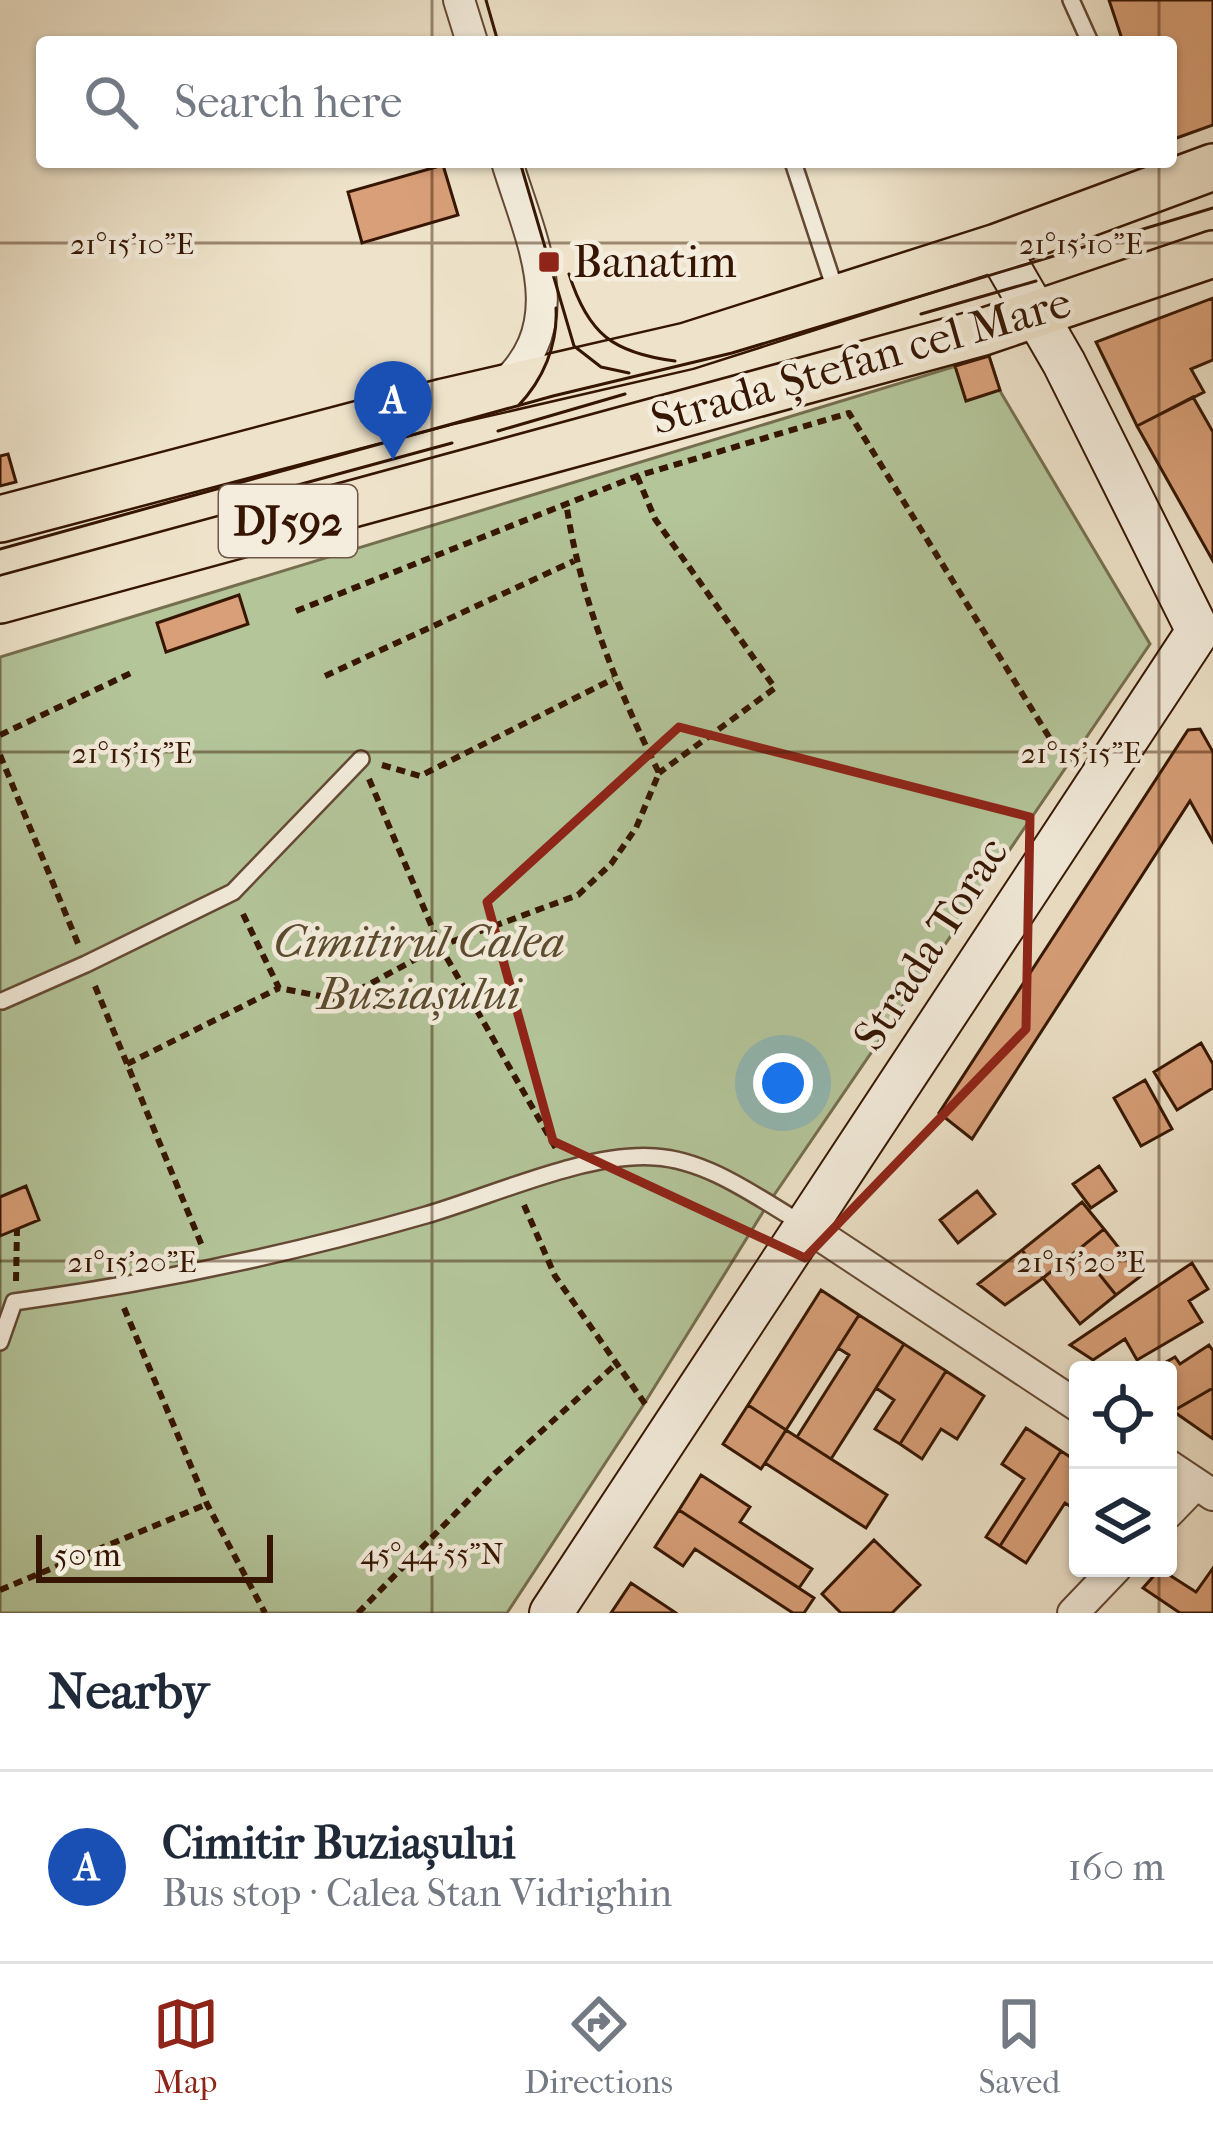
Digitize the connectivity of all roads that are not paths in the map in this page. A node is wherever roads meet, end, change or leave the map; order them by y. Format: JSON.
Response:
{"nodes":[{"id":1,"x":459,"y":0,"type":"edge"},
{"id":2,"x":1071,"y":0,"type":"edge"},
{"id":3,"x":470,"y":36,"type":"edge"},
{"id":4,"x":1087,"y":36,"type":"edge"},
{"id":5,"x":1213,"y":167,"type":"edge"},
{"id":6,"x":509,"y":168,"type":"edge"},
{"id":7,"x":795,"y":168,"type":"edge"},
{"id":8,"x":998,"y":247,"type":"junction"},
{"id":9,"x":1213,"y":254,"type":"edge"},
{"id":10,"x":838,"y":298,"type":"junction"},
{"id":11,"x":1036,"y":315,"type":"junction"},
{"id":12,"x":499,"y":389,"type":"junction"},
{"id":13,"x":0,"y":519,"type":"edge"},
{"id":14,"x":0,"y":600,"type":"edge"},
{"id":15,"x":1205,"y":645,"type":"edge"},
{"id":16,"x":361,"y":759,"type":"road end"},
{"id":17,"x":2,"y":1001,"type":"edge"},
{"id":18,"x":806,"y":1226,"type":"junction"},
{"id":19,"x":0,"y":1342,"type":"edge"},
{"id":20,"x":1069,"y":1400,"type":"edge"},
{"id":21,"x":1174,"y":1469,"type":"edge"},
{"id":22,"x":1204,"y":1489,"type":"edge"},
{"id":23,"x":1177,"y":1507,"type":"edge"},
{"id":24,"x":1107,"y":1577,"type":"edge"},
{"id":25,"x":551,"y":1613,"type":"edge"},
{"id":26,"x":1073,"y":1613,"type":"edge"}],
"edges":[{"from":1,"to":3,"type":"street"},
{"from":2,"to":4,"type":"lane"},
{"from":5,"to":8,"type":"main road","name":"Strada Ștefan cel Mare","number":"DJ592"},
{"from":6,"to":12,"type":"street"},
{"from":7,"to":10,"type":"lane"},
{"from":8,"to":10,"type":"main road","name":"Strada Ștefan cel Mare","number":"DJ592"},
{"from":8,"to":11,"type":"street"},
{"from":9,"to":11,"type":"main road","name":"Strada Ștefan cel Mare","number":"DJ592"},
{"from":10,"to":12,"type":"main road","name":"Strada Ștefan cel Mare","number":"DJ592"},
{"from":11,"to":14,"type":"main road","name":"Strada Ștefan cel Mare","number":"DJ592"},
{"from":11,"to":15,"type":"street"},
{"from":12,"to":13,"type":"main road","number":"DJ592"},
{"from":15,"to":18,"type":"street","name":"Strada Torac"},
{"from":16,"to":17,"type":"lane"},
{"from":18,"to":19,"type":"lane"},
{"from":18,"to":20,"type":"street"},
{"from":18,"to":25,"type":"street","name":"Strada Torac"},
{"from":21,"to":22,"type":"street"},
{"from":22,"to":23,"type":"street"},
{"from":24,"to":26,"type":"street"}]}
